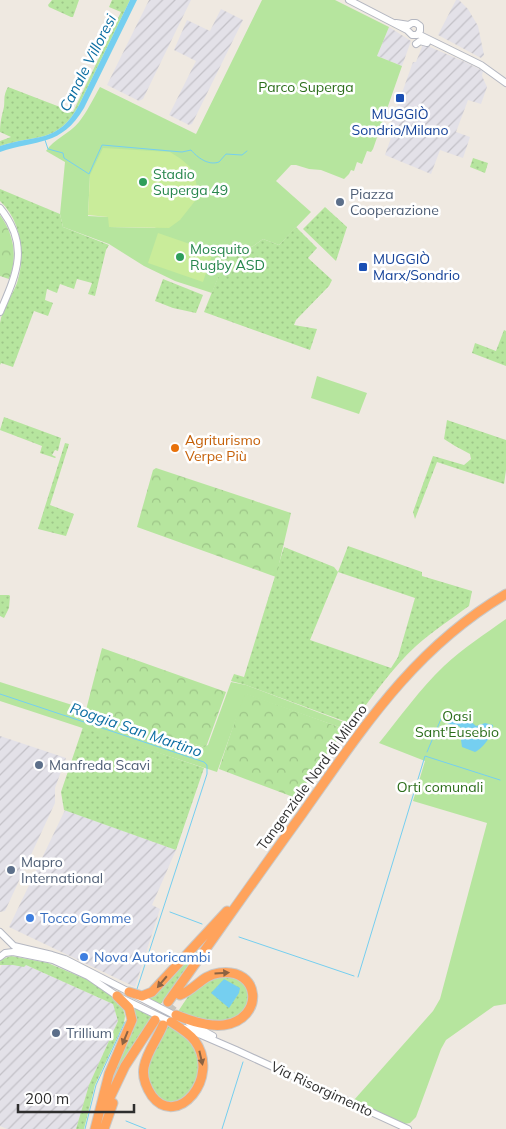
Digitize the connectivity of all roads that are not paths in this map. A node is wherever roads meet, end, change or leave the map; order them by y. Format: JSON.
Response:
{"nodes":[{"id":1,"x":349,"y":0,"type":"edge"},
{"id":2,"x":408,"y":27,"type":"junction"},
{"id":3,"x":419,"y":32,"type":"junction"},
{"id":4,"x":416,"y":44,"type":"dead end"},
{"id":5,"x":446,"y":47,"type":"junction"},
{"id":6,"x":506,"y":83,"type":"edge"},
{"id":7,"x":0,"y":208,"type":"edge"},
{"id":8,"x":0,"y":312,"type":"edge"},
{"id":9,"x":506,"y":594,"type":"edge"},
{"id":10,"x":506,"y":600,"type":"edge"},
{"id":11,"x":294,"y":824,"type":"junction"},
{"id":12,"x":0,"y":932,"type":"edge"},
{"id":13,"x":8,"y":940,"type":"junction"},
{"id":14,"x":3,"y":955,"type":"edge"},
{"id":15,"x":129,"y":992,"type":"junction"},
{"id":16,"x":180,"y":995,"type":"junction"},
{"id":17,"x":117,"y":996,"type":"junction"},
{"id":18,"x":140,"y":1002,"type":"junction"},
{"id":19,"x":165,"y":1021,"type":"junction"},
{"id":20,"x":97,"y":1129,"type":"edge"},
{"id":21,"x":104,"y":1129,"type":"edge"},
{"id":22,"x":408,"y":1129,"type":"edge"}],
"edges":[{"from":1,"to":2,"type":"street"},
{"from":2,"to":3,"type":"street"},
{"from":2,"to":3,"type":"street"},
{"from":3,"to":5,"type":"street"},
{"from":4,"to":5,"type":"street"},
{"from":5,"to":6,"type":"street"},
{"from":7,"to":8,"type":"street"},
{"from":9,"to":11,"type":"highway","name":"Tangenziale Nord di Milano"},
{"from":10,"to":16,"type":"highway","name":"Tangenziale Nord di Milano"},
{"from":11,"to":15,"type":"highway","one_way":true},
{"from":11,"to":16,"type":"highway","name":"Tangenziale Nord di Milano"},
{"from":12,"to":13,"type":"street"},
{"from":13,"to":14,"type":"street"},
{"from":13,"to":15,"type":"street"},
{"from":14,"to":17,"type":"street"},
{"from":15,"to":18,"type":"street"},
{"from":16,"to":19,"type":"highway","one_way":true},
{"from":17,"to":18,"type":"street"},
{"from":17,"to":20,"type":"highway","one_way":true},
{"from":18,"to":19,"type":"street","name":"Via Risorgimento"},
{"from":19,"to":19,"type":"highway","one_way":true},
{"from":19,"to":20,"type":"highway"},
{"from":19,"to":21,"type":"highway"},
{"from":19,"to":22,"type":"street","name":"Via Risorgimento"}]}
